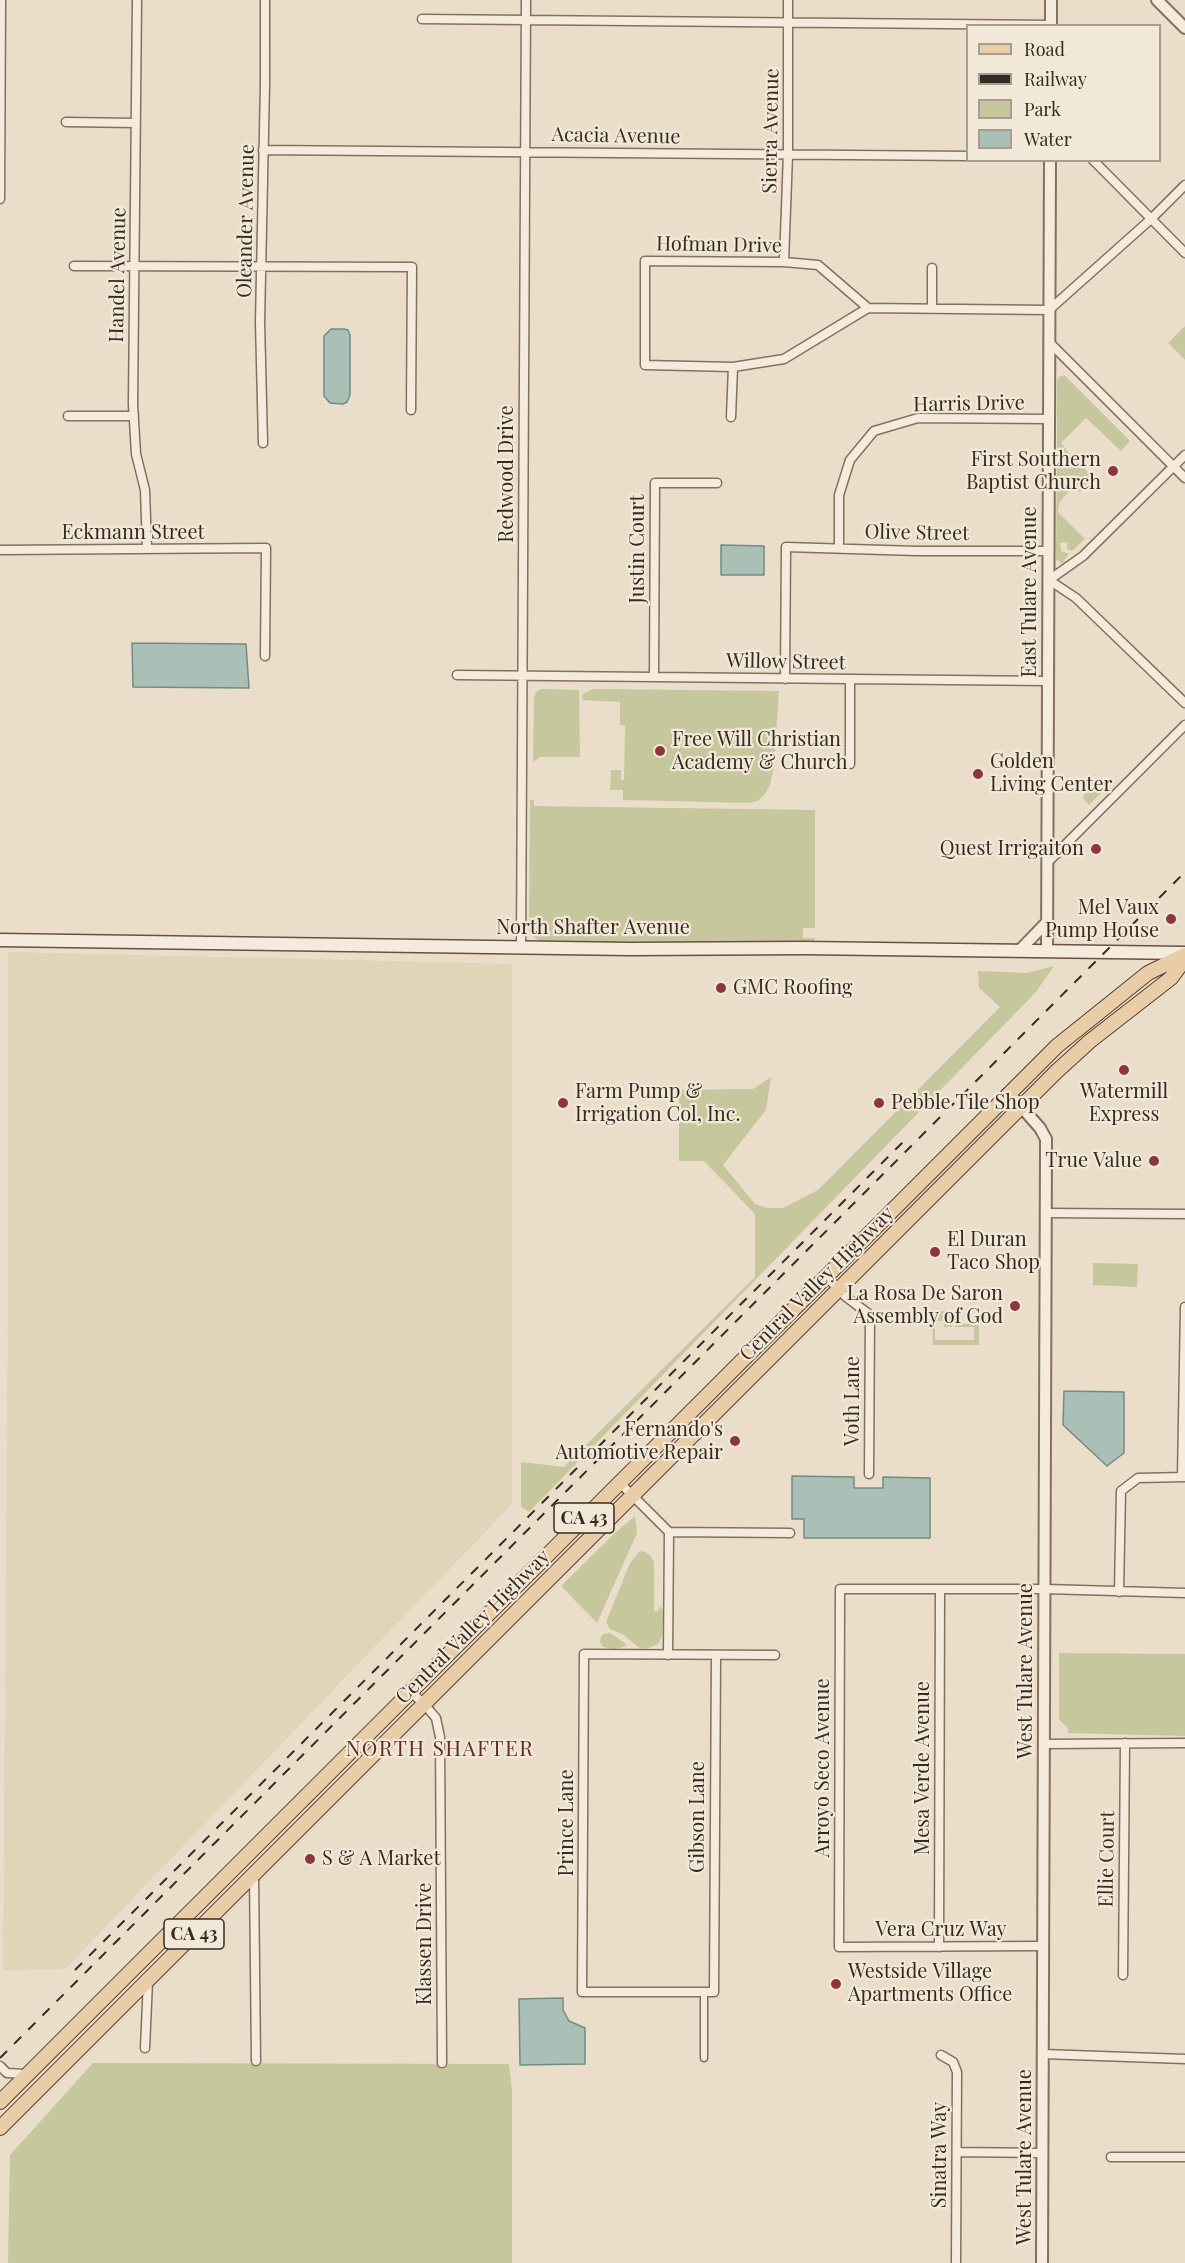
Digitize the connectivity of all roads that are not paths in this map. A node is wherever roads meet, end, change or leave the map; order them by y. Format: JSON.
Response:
{"nodes":[{"id":1,"x":1,"y":0,"type":"edge"},
{"id":2,"x":137,"y":0,"type":"edge"},
{"id":3,"x":265,"y":0,"type":"edge"},
{"id":4,"x":526,"y":0,"type":"edge"},
{"id":5,"x":788,"y":0,"type":"edge"},
{"id":6,"x":1051,"y":0,"type":"edge"},
{"id":7,"x":1157,"y":0,"type":"edge"},
{"id":8,"x":422,"y":19,"type":"dead end"},
{"id":9,"x":526,"y":20,"type":"junction"},
{"id":10,"x":788,"y":23,"type":"junction"},
{"id":11,"x":966,"y":24,"type":"edge"},
{"id":12,"x":1051,"y":24,"type":"edge"},
{"id":13,"x":1185,"y":28,"type":"edge"},
{"id":14,"x":66,"y":122,"type":"dead end"},
{"id":15,"x":136,"y":123,"type":"junction"},
{"id":16,"x":263,"y":150,"type":"junction"},
{"id":17,"x":526,"y":151,"type":"junction"},
{"id":18,"x":788,"y":154,"type":"junction"},
{"id":19,"x":966,"y":156,"type":"edge"},
{"id":20,"x":1050,"y":162,"type":"edge"},
{"id":21,"x":1095,"y":162,"type":"edge"},
{"id":22,"x":1185,"y":185,"type":"edge"},
{"id":23,"x":0,"y":199,"type":"edge"},
{"id":24,"x":1151,"y":219,"type":"junction"},
{"id":25,"x":1185,"y":253,"type":"edge"},
{"id":26,"x":784,"y":262,"type":"junction"},
{"id":27,"x":74,"y":266,"type":"dead end"},
{"id":28,"x":134,"y":266,"type":"junction"},
{"id":29,"x":262,"y":267,"type":"junction"},
{"id":30,"x":932,"y":268,"type":"dead end"},
{"id":31,"x":868,"y":308,"type":"junction"},
{"id":32,"x":932,"y":308,"type":"junction"},
{"id":33,"x":1049,"y":310,"type":"junction"},
{"id":34,"x":1049,"y":342,"type":"junction"},
{"id":35,"x":733,"y":367,"type":"junction"},
{"id":36,"x":411,"y":410,"type":"dead end"},
{"id":37,"x":69,"y":416,"type":"dead end"},
{"id":38,"x":134,"y":416,"type":"junction"},
{"id":39,"x":731,"y":417,"type":"dead end"},
{"id":40,"x":1049,"y":419,"type":"junction"},
{"id":41,"x":263,"y":443,"type":"dead end"},
{"id":42,"x":1185,"y":455,"type":"edge"},
{"id":43,"x":1173,"y":466,"type":"junction"},
{"id":44,"x":1185,"y":478,"type":"edge"},
{"id":45,"x":717,"y":483,"type":"dead end"},
{"id":46,"x":839,"y":548,"type":"junction"},
{"id":47,"x":147,"y":549,"type":"junction"},
{"id":48,"x":0,"y":550,"type":"edge"},
{"id":49,"x":1047,"y":552,"type":"junction"},
{"id":50,"x":1049,"y":580,"type":"junction"},
{"id":51,"x":265,"y":656,"type":"dead end"},
{"id":52,"x":457,"y":675,"type":"dead end"},
{"id":53,"x":523,"y":676,"type":"junction"},
{"id":54,"x":654,"y":677,"type":"junction"},
{"id":55,"x":785,"y":679,"type":"junction"},
{"id":56,"x":850,"y":679,"type":"junction"},
{"id":57,"x":1048,"y":681,"type":"junction"},
{"id":58,"x":1185,"y":703,"type":"edge"},
{"id":59,"x":1185,"y":724,"type":"edge"},
{"id":60,"x":850,"y":764,"type":"dead end"},
{"id":61,"x":1047,"y":863,"type":"junction"},
{"id":62,"x":1047,"y":922,"type":"junction"},
{"id":63,"x":0,"y":940,"type":"edge"},
{"id":64,"x":521,"y":948,"type":"junction"},
{"id":65,"x":1020,"y":951,"type":"junction"},
{"id":66,"x":1047,"y":951,"type":"junction"},
{"id":67,"x":1185,"y":956,"type":"edge"},
{"id":68,"x":1009,"y":1093,"type":"junction"},
{"id":69,"x":1022,"y":1107,"type":"junction"},
{"id":70,"x":1046,"y":1213,"type":"junction"},
{"id":71,"x":1185,"y":1214,"type":"edge"},
{"id":72,"x":826,"y":1276,"type":"junction"},
{"id":73,"x":839,"y":1290,"type":"junction"},
{"id":74,"x":1185,"y":1307,"type":"edge"},
{"id":75,"x":869,"y":1474,"type":"dead end"},
{"id":76,"x":1184,"y":1477,"type":"edge"},
{"id":77,"x":620,"y":1483,"type":"junction"},
{"id":78,"x":632,"y":1496,"type":"junction"},
{"id":79,"x":669,"y":1532,"type":"junction"},
{"id":80,"x":790,"y":1533,"type":"dead end"},
{"id":81,"x":940,"y":1589,"type":"junction"},
{"id":82,"x":1045,"y":1589,"type":"junction"},
{"id":83,"x":1119,"y":1592,"type":"junction"},
{"id":84,"x":1185,"y":1593,"type":"edge"},
{"id":85,"x":669,"y":1655,"type":"junction"},
{"id":86,"x":716,"y":1655,"type":"junction"},
{"id":87,"x":775,"y":1655,"type":"dead end"},
{"id":88,"x":410,"y":1691,"type":"junction"},
{"id":89,"x":424,"y":1704,"type":"junction"},
{"id":90,"x":1125,"y":1743,"type":"junction"},
{"id":91,"x":1185,"y":1743,"type":"edge"},
{"id":92,"x":1044,"y":1744,"type":"junction"},
{"id":93,"x":254,"y":1874,"type":"junction"},
{"id":94,"x":1043,"y":1946,"type":"junction"},
{"id":95,"x":839,"y":1947,"type":"joint"},
{"id":96,"x":939,"y":1947,"type":"junction"},
{"id":97,"x":1122,"y":1975,"type":"dead end"},
{"id":98,"x":148,"y":1980,"type":"junction"},
{"id":99,"x":704,"y":1992,"type":"junction"},
{"id":100,"x":145,"y":2048,"type":"dead end"},
{"id":101,"x":1043,"y":2054,"type":"junction"},
{"id":102,"x":941,"y":2055,"type":"dead end"},
{"id":103,"x":704,"y":2058,"type":"dead end"},
{"id":104,"x":1185,"y":2059,"type":"edge"},
{"id":105,"x":256,"y":2061,"type":"dead end"},
{"id":106,"x":442,"y":2063,"type":"dead end"},
{"id":107,"x":0,"y":2066,"type":"edge"},
{"id":108,"x":27,"y":2074,"type":"junction"},
{"id":109,"x":0,"y":2102,"type":"edge"},
{"id":110,"x":0,"y":2128,"type":"edge"},
{"id":111,"x":957,"y":2152,"type":"junction"},
{"id":112,"x":1043,"y":2153,"type":"junction"},
{"id":113,"x":1111,"y":2157,"type":"dead end"},
{"id":114,"x":1185,"y":2157,"type":"edge"},
{"id":115,"x":956,"y":2263,"type":"edge"},
{"id":116,"x":1042,"y":2263,"type":"edge"}],
"edges":[{"from":1,"to":23,"type":"street"},
{"from":2,"to":15,"type":"street","name":"Handel Avenue"},
{"from":3,"to":16,"type":"street","name":"Oleander Avenue"},
{"from":4,"to":9,"type":"street","name":"Redwood Drive"},
{"from":5,"to":10,"type":"street","name":"Sierra Avenue"},
{"from":6,"to":12,"type":"street"},
{"from":7,"to":13,"type":"street"},
{"from":8,"to":9,"type":"street"},
{"from":9,"to":10,"type":"street"},
{"from":9,"to":17,"type":"street","name":"Redwood Drive"},
{"from":10,"to":11,"type":"street"},
{"from":10,"to":18,"type":"street","name":"Sierra Avenue"},
{"from":14,"to":15,"type":"street"},
{"from":15,"to":28,"type":"street","name":"Handel Avenue"},
{"from":16,"to":17,"type":"street","name":"Acacia Avenue"},
{"from":16,"to":29,"type":"street","name":"Oleander Avenue"},
{"from":17,"to":18,"type":"street","name":"Acacia Avenue"},
{"from":17,"to":53,"type":"street","name":"Redwood Drive"},
{"from":18,"to":19,"type":"street","name":"Acacia Avenue"},
{"from":18,"to":26,"type":"street","name":"Sierra Avenue"},
{"from":20,"to":33,"type":"street","name":"East Tulare Avenue"},
{"from":21,"to":24,"type":"street"},
{"from":22,"to":24,"type":"street"},
{"from":24,"to":25,"type":"street"},
{"from":24,"to":33,"type":"street"},
{"from":26,"to":31,"type":"street","name":"Hofman Drive"},
{"from":26,"to":35,"type":"street","name":"Hofman Drive"},
{"from":27,"to":28,"type":"street"},
{"from":28,"to":29,"type":"street"},
{"from":28,"to":38,"type":"street","name":"Handel Avenue"},
{"from":29,"to":36,"type":"street"},
{"from":29,"to":41,"type":"street","name":"Oleander Avenue"},
{"from":30,"to":32,"type":"street"},
{"from":31,"to":32,"type":"street"},
{"from":31,"to":35,"type":"street","name":"Hofman Drive"},
{"from":32,"to":33,"type":"street"},
{"from":33,"to":34,"type":"street","name":"East Tulare Avenue"},
{"from":34,"to":40,"type":"street","name":"East Tulare Avenue"},
{"from":34,"to":43,"type":"street"},
{"from":35,"to":39,"type":"street"},
{"from":37,"to":38,"type":"street"},
{"from":38,"to":47,"type":"street","name":"Handel Avenue"},
{"from":40,"to":46,"type":"street","name":"Harris Drive"},
{"from":40,"to":49,"type":"street","name":"East Tulare Avenue"},
{"from":42,"to":43,"type":"street"},
{"from":43,"to":44,"type":"street"},
{"from":43,"to":50,"type":"street"},
{"from":45,"to":54,"type":"street","name":"Justin Court"},
{"from":46,"to":49,"type":"street","name":"Olive Street"},
{"from":46,"to":55,"type":"street","name":"Olive Street"},
{"from":47,"to":48,"type":"street","name":"Eckmann Street"},
{"from":47,"to":51,"type":"street","name":"Eckmann Street"},
{"from":49,"to":50,"type":"street","name":"East Tulare Avenue"},
{"from":50,"to":57,"type":"street","name":"East Tulare Avenue"},
{"from":50,"to":58,"type":"street"},
{"from":52,"to":53,"type":"street","name":"Willow Street"},
{"from":53,"to":54,"type":"street","name":"Willow Street"},
{"from":53,"to":64,"type":"street","name":"Redwood Drive"},
{"from":54,"to":55,"type":"street","name":"Willow Street"},
{"from":55,"to":56,"type":"street","name":"Willow Street"},
{"from":56,"to":57,"type":"street","name":"Willow Street"},
{"from":56,"to":60,"type":"street"},
{"from":57,"to":61,"type":"street","name":"East Tulare Avenue"},
{"from":59,"to":61,"type":"street"},
{"from":61,"to":62,"type":"street","name":"East Tulare Avenue"},
{"from":62,"to":65,"type":"street"},
{"from":62,"to":66,"type":"street","name":"East Tulare Avenue"},
{"from":63,"to":64,"type":"main road","name":"North Shafter Avenue"},
{"from":64,"to":65,"type":"main road","name":"North Shafter Avenue"},
{"from":65,"to":66,"type":"main road","name":"North Shafter Avenue"},
{"from":66,"to":67,"type":"main road","name":"North Shafter Avenue"},
{"from":67,"to":68,"type":"main road","name":"Central Valley Highway","number":"CA 43"},
{"from":67,"to":69,"type":"main road","name":"Central Valley Highway","number":"CA 43"},
{"from":68,"to":69,"type":"street","name":"West Tulare Avenue"},
{"from":68,"to":72,"type":"main road","name":"Central Valley Highway","number":"CA 43"},
{"from":69,"to":70,"type":"street","name":"West Tulare Avenue"},
{"from":69,"to":73,"type":"main road","name":"Central Valley Highway","number":"CA 43"},
{"from":70,"to":71,"type":"street"},
{"from":70,"to":82,"type":"street","name":"West Tulare Avenue"},
{"from":72,"to":73,"type":"street","name":"Voth Lane"},
{"from":72,"to":77,"type":"main road","name":"Central Valley Highway","number":"CA 43"},
{"from":73,"to":75,"type":"street","name":"Voth Lane"},
{"from":73,"to":78,"type":"main road","name":"Central Valley Highway","number":"CA 43"},
{"from":74,"to":76,"type":"street"},
{"from":76,"to":83,"type":"street"},
{"from":77,"to":78,"type":"street"},
{"from":77,"to":88,"type":"main road","name":"Central Valley Highway","number":"CA 43"},
{"from":78,"to":79,"type":"street"},
{"from":78,"to":89,"type":"main road","name":"Central Valley Highway","number":"CA 43"},
{"from":79,"to":80,"type":"street"},
{"from":79,"to":85,"type":"street"},
{"from":81,"to":82,"type":"street"},
{"from":81,"to":95,"type":"street","name":"Arroyo Seco Avenue"},
{"from":81,"to":96,"type":"street","name":"Mesa Verde Avenue"},
{"from":82,"to":83,"type":"street"},
{"from":82,"to":92,"type":"street","name":"West Tulare Avenue"},
{"from":83,"to":84,"type":"street"},
{"from":85,"to":86,"type":"street"},
{"from":85,"to":99,"type":"street","name":"Prince Lane"},
{"from":86,"to":87,"type":"street"},
{"from":86,"to":99,"type":"street","name":"Gibson Lane"},
{"from":88,"to":89,"type":"street","name":"Klassen Drive"},
{"from":88,"to":108,"type":"main road","name":"Central Valley Highway","number":"CA 43"},
{"from":89,"to":93,"type":"main road","name":"Central Valley Highway","number":"CA 43"},
{"from":89,"to":106,"type":"street","name":"Klassen Drive"},
{"from":90,"to":91,"type":"street"},
{"from":90,"to":92,"type":"street"},
{"from":90,"to":97,"type":"street","name":"Ellie Court"},
{"from":92,"to":94,"type":"street","name":"West Tulare Avenue"},
{"from":93,"to":98,"type":"main road","name":"Central Valley Highway","number":"CA 43"},
{"from":93,"to":105,"type":"street"},
{"from":94,"to":96,"type":"street","name":"Vera Cruz Way"},
{"from":94,"to":101,"type":"street","name":"West Tulare Avenue"},
{"from":95,"to":96,"type":"street","name":"Vera Cruz Way"},
{"from":98,"to":100,"type":"street"},
{"from":98,"to":110,"type":"main road","name":"Central Valley Highway","number":"CA 43"},
{"from":99,"to":103,"type":"street"},
{"from":101,"to":104,"type":"street"},
{"from":101,"to":112,"type":"street","name":"West Tulare Avenue"},
{"from":102,"to":111,"type":"street","name":"Sinatra Way"},
{"from":107,"to":108,"type":"street"},
{"from":108,"to":109,"type":"main road","name":"Central Valley Highway","number":"CA 43"},
{"from":111,"to":112,"type":"street"},
{"from":111,"to":115,"type":"street","name":"Sinatra Way"},
{"from":112,"to":116,"type":"street","name":"West Tulare Avenue"},
{"from":113,"to":114,"type":"street"}]}
